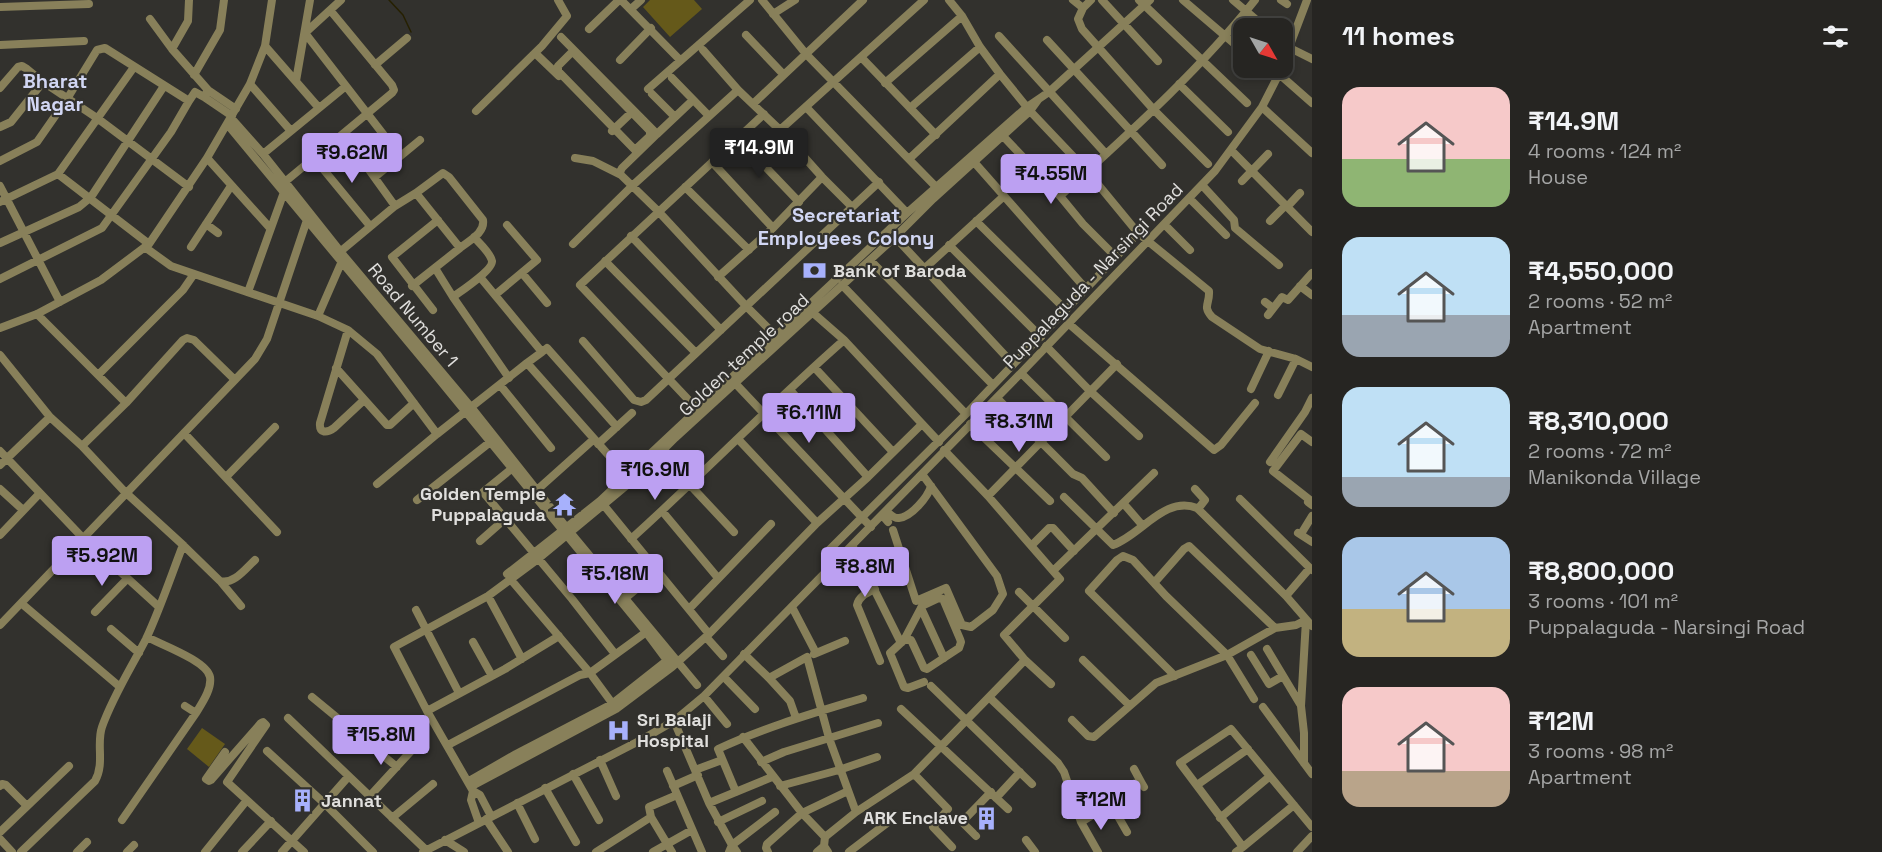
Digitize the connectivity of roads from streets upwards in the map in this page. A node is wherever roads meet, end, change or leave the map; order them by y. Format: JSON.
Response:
{"nodes":[{"id":1,"x":189,"y":0,"type":"edge"},
{"id":2,"x":224,"y":0,"type":"edge"},
{"id":3,"x":272,"y":0,"type":"edge"},
{"id":4,"x":310,"y":0,"type":"edge"},
{"id":5,"x":341,"y":0,"type":"edge"},
{"id":6,"x":558,"y":0,"type":"edge"},
{"id":7,"x":620,"y":0,"type":"edge"},
{"id":8,"x":640,"y":0,"type":"edge"},
{"id":9,"x":750,"y":0,"type":"edge"},
{"id":10,"x":762,"y":0,"type":"edge"},
{"id":11,"x":795,"y":0,"type":"edge"},
{"id":12,"x":863,"y":0,"type":"edge"},
{"id":13,"x":924,"y":0,"type":"edge"},
{"id":14,"x":949,"y":0,"type":"edge"},
{"id":15,"x":1073,"y":0,"type":"edge"},
{"id":16,"x":1091,"y":0,"type":"edge"},
{"id":17,"x":1102,"y":0,"type":"edge"},
{"id":18,"x":1183,"y":0,"type":"edge"},
{"id":19,"x":1233,"y":0,"type":"edge"},
{"id":20,"x":1255,"y":0,"type":"edge"},
{"id":21,"x":1307,"y":0,"type":"edge"},
{"id":22,"x":1145,"y":2,"type":"edge"},
{"id":23,"x":89,"y":4,"type":"dead end"},
{"id":24,"x":6,"y":5,"type":"edge"},
{"id":25,"x":1083,"y":8,"type":"junction"},
{"id":26,"x":631,"y":9,"type":"junction"},
{"id":27,"x":330,"y":10,"type":"junction"},
{"id":28,"x":1246,"y":11,"type":"junction"},
{"id":29,"x":773,"y":15,"type":"junction"},
{"id":30,"x":962,"y":16,"type":"junction"},
{"id":31,"x":1254,"y":18,"type":"edge"},
{"id":32,"x":150,"y":20,"type":"dead end"},
{"id":33,"x":1124,"y":24,"type":"junction"},
{"id":34,"x":651,"y":28,"type":"junction"},
{"id":35,"x":589,"y":29,"type":"dead end"},
{"id":36,"x":305,"y":33,"type":"junction"},
{"id":37,"x":746,"y":35,"type":"dead end"},
{"id":38,"x":1225,"y":35,"type":"junction"},
{"id":39,"x":999,"y":36,"type":"dead end"},
{"id":40,"x":561,"y":37,"type":"dead end"},
{"id":41,"x":407,"y":38,"type":"dead end"},
{"id":42,"x":84,"y":40,"type":"dead end"},
{"id":43,"x":1047,"y":40,"type":"dead end"},
{"id":44,"x":1293,"y":40,"type":"edge"},
{"id":45,"x":1233,"y":42,"type":"edge"},
{"id":46,"x":0,"y":45,"type":"edge"},
{"id":47,"x":265,"y":46,"type":"junction"},
{"id":48,"x":1098,"y":46,"type":"junction"},
{"id":49,"x":980,"y":47,"type":"junction"},
{"id":50,"x":172,"y":50,"type":"junction"},
{"id":51,"x":703,"y":50,"type":"dead end"},
{"id":52,"x":1293,"y":50,"type":"edge"},
{"id":53,"x":535,"y":53,"type":"junction"},
{"id":54,"x":806,"y":54,"type":"junction"},
{"id":55,"x":861,"y":57,"type":"junction"},
{"id":56,"x":1202,"y":59,"type":"junction"},
{"id":57,"x":1312,"y":59,"type":"edge"},
{"id":58,"x":620,"y":60,"type":"dead end"},
{"id":59,"x":680,"y":60,"type":"junction"},
{"id":60,"x":1158,"y":61,"type":"dead end"},
{"id":61,"x":375,"y":65,"type":"junction"},
{"id":62,"x":134,"y":67,"type":"junction"},
{"id":63,"x":1073,"y":70,"type":"junction"},
{"id":64,"x":783,"y":74,"type":"junction"},
{"id":65,"x":1000,"y":74,"type":"junction"},
{"id":66,"x":194,"y":75,"type":"junction"},
{"id":67,"x":672,"y":78,"type":"dead end"},
{"id":68,"x":1276,"y":78,"type":"edge"},
{"id":69,"x":1289,"y":78,"type":"edge"},
{"id":70,"x":296,"y":81,"type":"junction"},
{"id":71,"x":43,"y":82,"type":"junction"},
{"id":72,"x":834,"y":82,"type":"junction"},
{"id":73,"x":885,"y":82,"type":"junction"},
{"id":74,"x":249,"y":84,"type":"junction"},
{"id":75,"x":1179,"y":84,"type":"junction"},
{"id":76,"x":164,"y":86,"type":"junction"},
{"id":77,"x":346,"y":86,"type":"junction"},
{"id":78,"x":0,"y":88,"type":"edge"},
{"id":79,"x":738,"y":90,"type":"junction"},
{"id":80,"x":1049,"y":92,"type":"junction"},
{"id":81,"x":206,"y":93,"type":"junction"},
{"id":82,"x":67,"y":99,"type":"junction"},
{"id":83,"x":693,"y":100,"type":"junction"},
{"id":84,"x":189,"y":101,"type":"junction"},
{"id":85,"x":1247,"y":103,"type":"dead end"},
{"id":86,"x":1312,"y":103,"type":"edge"},
{"id":87,"x":753,"y":104,"type":"junction"},
{"id":88,"x":806,"y":107,"type":"junction"},
{"id":89,"x":1262,"y":107,"type":"junction"},
{"id":90,"x":319,"y":108,"type":"junction"},
{"id":91,"x":592,"y":108,"type":"junction"},
{"id":92,"x":910,"y":108,"type":"junction"},
{"id":93,"x":1028,"y":109,"type":"junction"},
{"id":94,"x":1153,"y":110,"type":"junction"},
{"id":95,"x":476,"y":111,"type":"dead end"},
{"id":96,"x":632,"y":112,"type":"junction"},
{"id":97,"x":368,"y":114,"type":"junction"},
{"id":98,"x":764,"y":114,"type":"junction"},
{"id":99,"x":709,"y":116,"type":"junction"},
{"id":100,"x":232,"y":117,"type":"junction"},
{"id":101,"x":675,"y":117,"type":"junction"},
{"id":102,"x":97,"y":118,"type":"junction"},
{"id":103,"x":0,"y":127,"type":"edge"},
{"id":104,"x":614,"y":130,"type":"junction"},
{"id":105,"x":780,"y":130,"type":"junction"},
{"id":106,"x":291,"y":131,"type":"junction"},
{"id":107,"x":1130,"y":131,"type":"junction"},
{"id":108,"x":1228,"y":132,"type":"dead end"},
{"id":109,"x":657,"y":134,"type":"junction"},
{"id":110,"x":344,"y":135,"type":"junction"},
{"id":111,"x":936,"y":135,"type":"junction"},
{"id":112,"x":1002,"y":135,"type":"junction"},
{"id":113,"x":738,"y":138,"type":"junction"},
{"id":114,"x":420,"y":140,"type":"dead end"},
{"id":115,"x":128,"y":141,"type":"junction"},
{"id":116,"x":1231,"y":150,"type":"junction"},
{"id":117,"x":635,"y":152,"type":"junction"},
{"id":118,"x":1312,"y":153,"type":"edge"},
{"id":119,"x":263,"y":154,"type":"junction"},
{"id":120,"x":1106,"y":154,"type":"junction"},
{"id":121,"x":1268,"y":154,"type":"dead end"},
{"id":122,"x":207,"y":158,"type":"junction"},
{"id":123,"x":575,"y":158,"type":"dead end"},
{"id":124,"x":314,"y":159,"type":"junction"},
{"id":125,"x":909,"y":159,"type":"junction"},
{"id":126,"x":152,"y":160,"type":"junction"},
{"id":127,"x":0,"y":161,"type":"edge"},
{"id":128,"x":712,"y":162,"type":"junction"},
{"id":129,"x":974,"y":162,"type":"junction"},
{"id":130,"x":1208,"y":164,"type":"dead end"},
{"id":131,"x":1162,"y":165,"type":"dead end"},
{"id":132,"x":369,"y":169,"type":"junction"},
{"id":133,"x":1087,"y":171,"type":"junction"},
{"id":134,"x":1251,"y":171,"type":"junction"},
{"id":135,"x":58,"y":174,"type":"junction"},
{"id":136,"x":621,"y":175,"type":"junction"},
{"id":137,"x":375,"y":177,"type":"junction"},
{"id":138,"x":822,"y":177,"type":"junction"},
{"id":139,"x":1242,"y":181,"type":"dead end"},
{"id":140,"x":285,"y":182,"type":"junction"},
{"id":141,"x":879,"y":182,"type":"junction"},
{"id":142,"x":1202,"y":185,"type":"junction"},
{"id":143,"x":0,"y":186,"type":"edge"},
{"id":144,"x":231,"y":186,"type":"junction"},
{"id":145,"x":632,"y":186,"type":"junction"},
{"id":146,"x":189,"y":187,"type":"junction"},
{"id":147,"x":685,"y":187,"type":"junction"},
{"id":148,"x":938,"y":190,"type":"junction"},
{"id":149,"x":284,"y":192,"type":"junction"},
{"id":150,"x":416,"y":192,"type":"junction"},
{"id":151,"x":1300,"y":193,"type":"dead end"},
{"id":152,"x":1004,"y":196,"type":"junction"},
{"id":153,"x":1060,"y":196,"type":"junction"},
{"id":154,"x":91,"y":197,"type":"junction"},
{"id":155,"x":1189,"y":198,"type":"junction"},
{"id":156,"x":3,"y":201,"type":"edge"},
{"id":157,"x":799,"y":202,"type":"junction"},
{"id":158,"x":395,"y":206,"type":"junction"},
{"id":159,"x":852,"y":207,"type":"junction"},
{"id":160,"x":1286,"y":207,"type":"junction"},
{"id":161,"x":658,"y":211,"type":"junction"},
{"id":162,"x":907,"y":213,"type":"junction"},
{"id":163,"x":112,"y":215,"type":"junction"},
{"id":164,"x":308,"y":220,"type":"junction"},
{"id":165,"x":438,"y":220,"type":"junction"},
{"id":166,"x":976,"y":221,"type":"junction"},
{"id":167,"x":1270,"y":221,"type":"dead end"},
{"id":168,"x":206,"y":224,"type":"junction"},
{"id":169,"x":1164,"y":224,"type":"junction"},
{"id":170,"x":507,"y":225,"type":"dead end"},
{"id":171,"x":370,"y":226,"type":"junction"},
{"id":172,"x":270,"y":228,"type":"junction"},
{"id":173,"x":773,"y":228,"type":"junction"},
{"id":174,"x":24,"y":232,"type":"junction"},
{"id":175,"x":1312,"y":232,"type":"edge"},
{"id":176,"x":219,"y":233,"type":"dead end"},
{"id":177,"x":1138,"y":233,"type":"junction"},
{"id":178,"x":1226,"y":235,"type":"dead end"},
{"id":179,"x":631,"y":236,"type":"junction"},
{"id":180,"x":474,"y":237,"type":"junction"},
{"id":181,"x":895,"y":237,"type":"junction"},
{"id":182,"x":1147,"y":241,"type":"junction"},
{"id":183,"x":0,"y":243,"type":"edge"},
{"id":184,"x":573,"y":244,"type":"dead end"},
{"id":185,"x":949,"y":245,"type":"junction"},
{"id":186,"x":147,"y":246,"type":"junction"},
{"id":187,"x":191,"y":248,"type":"dead end"},
{"id":188,"x":460,"y":248,"type":"junction"},
{"id":189,"x":1190,"y":249,"type":"dead end"},
{"id":190,"x":749,"y":250,"type":"junction"},
{"id":191,"x":341,"y":251,"type":"junction"},
{"id":192,"x":1116,"y":257,"type":"junction"},
{"id":193,"x":870,"y":260,"type":"junction"},
{"id":194,"x":38,"y":261,"type":"junction"},
{"id":195,"x":342,"y":261,"type":"junction"},
{"id":196,"x":605,"y":261,"type":"junction"},
{"id":197,"x":1279,"y":265,"type":"dead end"},
{"id":198,"x":435,"y":268,"type":"junction"},
{"id":199,"x":925,"y":268,"type":"junction"},
{"id":200,"x":522,"y":273,"type":"junction"},
{"id":201,"x":1312,"y":273,"type":"edge"},
{"id":202,"x":194,"y":274,"type":"junction"},
{"id":203,"x":480,"y":277,"type":"junction"},
{"id":204,"x":718,"y":277,"type":"junction"},
{"id":205,"x":0,"y":279,"type":"edge"},
{"id":206,"x":843,"y":285,"type":"junction"},
{"id":207,"x":412,"y":286,"type":"junction"},
{"id":208,"x":1300,"y":286,"type":"junction"},
{"id":209,"x":1086,"y":289,"type":"junction"},
{"id":210,"x":248,"y":292,"type":"junction"},
{"id":211,"x":495,"y":295,"type":"junction"},
{"id":212,"x":1312,"y":295,"type":"edge"},
{"id":213,"x":453,"y":297,"type":"junction"},
{"id":214,"x":60,"y":302,"type":"junction"},
{"id":215,"x":1265,"y":302,"type":"dead end"},
{"id":216,"x":280,"y":303,"type":"junction"},
{"id":217,"x":547,"y":303,"type":"dead end"},
{"id":218,"x":746,"y":306,"type":"junction"},
{"id":219,"x":433,"y":310,"type":"dead end"},
{"id":220,"x":1066,"y":310,"type":"junction"},
{"id":221,"x":812,"y":312,"type":"junction"},
{"id":222,"x":37,"y":314,"type":"junction"},
{"id":223,"x":318,"y":316,"type":"junction"},
{"id":224,"x":1068,"y":323,"type":"junction"},
{"id":225,"x":0,"y":328,"type":"edge"},
{"id":226,"x":348,"y":330,"type":"junction"},
{"id":227,"x":722,"y":330,"type":"junction"},
{"id":228,"x":778,"y":338,"type":"junction"},
{"id":229,"x":1041,"y":338,"type":"junction"},
{"id":230,"x":844,"y":340,"type":"junction"},
{"id":231,"x":583,"y":341,"type":"dead end"},
{"id":232,"x":1046,"y":346,"type":"junction"},
{"id":233,"x":1269,"y":351,"type":"junction"},
{"id":234,"x":542,"y":352,"type":"junction"},
{"id":235,"x":696,"y":353,"type":"junction"},
{"id":236,"x":0,"y":355,"type":"edge"},
{"id":237,"x":1296,"y":359,"type":"junction"},
{"id":238,"x":527,"y":363,"type":"junction"},
{"id":239,"x":1013,"y":364,"type":"junction"},
{"id":240,"x":1117,"y":364,"type":"junction"},
{"id":241,"x":814,"y":367,"type":"junction"},
{"id":242,"x":1312,"y":367,"type":"edge"},
{"id":243,"x":336,"y":368,"type":"junction"},
{"id":244,"x":1021,"y":373,"type":"junction"},
{"id":245,"x":98,"y":375,"type":"junction"},
{"id":246,"x":509,"y":378,"type":"junction"},
{"id":247,"x":669,"y":378,"type":"junction"},
{"id":248,"x":235,"y":380,"type":"junction"},
{"id":249,"x":733,"y":381,"type":"junction"},
{"id":250,"x":500,"y":385,"type":"junction"},
{"id":251,"x":993,"y":385,"type":"junction"},
{"id":252,"x":1251,"y":389,"type":"dead end"},
{"id":253,"x":790,"y":390,"type":"junction"},
{"id":254,"x":1090,"y":391,"type":"junction"},
{"id":255,"x":1278,"y":395,"type":"dead end"},
{"id":256,"x":997,"y":398,"type":"junction"},
{"id":257,"x":1312,"y":398,"type":"edge"},
{"id":258,"x":364,"y":400,"type":"junction"},
{"id":259,"x":126,"y":403,"type":"junction"},
{"id":260,"x":414,"y":403,"type":"junction"},
{"id":261,"x":1255,"y":403,"type":"dead end"},
{"id":262,"x":468,"y":409,"type":"junction"},
{"id":263,"x":700,"y":412,"type":"junction"},
{"id":264,"x":632,"y":413,"type":"dead end"},
{"id":265,"x":966,"y":414,"type":"junction"},
{"id":266,"x":763,"y":415,"type":"junction"},
{"id":267,"x":1065,"y":416,"type":"junction"},
{"id":268,"x":50,"y":417,"type":"junction"},
{"id":269,"x":922,"y":424,"type":"junction"},
{"id":270,"x":970,"y":424,"type":"junction"},
{"id":271,"x":274,"y":427,"type":"dead end"},
{"id":272,"x":617,"y":427,"type":"junction"},
{"id":273,"x":184,"y":432,"type":"junction"},
{"id":274,"x":437,"y":434,"type":"junction"},
{"id":275,"x":1139,"y":436,"type":"dead end"},
{"id":276,"x":738,"y":439,"type":"junction"},
{"id":277,"x":493,"y":440,"type":"junction"},
{"id":278,"x":596,"y":441,"type":"junction"},
{"id":279,"x":939,"y":442,"type":"junction"},
{"id":280,"x":1041,"y":442,"type":"junction"},
{"id":281,"x":1312,"y":442,"type":"edge"},
{"id":282,"x":668,"y":443,"type":"junction"},
{"id":283,"x":82,"y":446,"type":"junction"},
{"id":284,"x":551,"y":448,"type":"dead end"},
{"id":285,"x":944,"y":450,"type":"junction"},
{"id":286,"x":0,"y":451,"type":"edge"},
{"id":287,"x":892,"y":452,"type":"junction"},
{"id":288,"x":1106,"y":457,"type":"dead end"},
{"id":289,"x":7,"y":458,"type":"junction"},
{"id":290,"x":1270,"y":462,"type":"dead end"},
{"id":291,"x":0,"y":465,"type":"edge"},
{"id":292,"x":514,"y":467,"type":"junction"},
{"id":293,"x":1016,"y":467,"type":"junction"},
{"id":294,"x":1154,"y":473,"type":"dead end"},
{"id":295,"x":922,"y":474,"type":"junction"},
{"id":296,"x":227,"y":476,"type":"junction"},
{"id":297,"x":627,"y":476,"type":"junction"},
{"id":298,"x":868,"y":477,"type":"junction"},
{"id":299,"x":693,"y":483,"type":"junction"},
{"id":300,"x":377,"y":484,"type":"dead end"},
{"id":301,"x":931,"y":486,"type":"junction"},
{"id":302,"x":0,"y":489,"type":"edge"},
{"id":303,"x":1195,"y":489,"type":"dead end"},
{"id":304,"x":537,"y":490,"type":"junction"},
{"id":305,"x":40,"y":493,"type":"junction"},
{"id":306,"x":126,"y":493,"type":"junction"},
{"id":307,"x":988,"y":496,"type":"junction"},
{"id":308,"x":1064,"y":497,"type":"dead end"},
{"id":309,"x":843,"y":499,"type":"junction"},
{"id":310,"x":1240,"y":499,"type":"dead end"},
{"id":311,"x":417,"y":500,"type":"dead end"},
{"id":312,"x":1050,"y":501,"type":"dead end"},
{"id":313,"x":602,"y":503,"type":"junction"},
{"id":314,"x":1124,"y":504,"type":"junction"},
{"id":315,"x":1312,"y":505,"type":"edge"},
{"id":316,"x":1198,"y":509,"type":"junction"},
{"id":317,"x":23,"y":510,"type":"junction"},
{"id":318,"x":662,"y":511,"type":"junction"},
{"id":319,"x":884,"y":513,"type":"junction"},
{"id":320,"x":1114,"y":513,"type":"junction"},
{"id":321,"x":1312,"y":516,"type":"edge"},
{"id":322,"x":862,"y":518,"type":"junction"},
{"id":323,"x":506,"y":519,"type":"junction"},
{"id":324,"x":817,"y":523,"type":"junction"},
{"id":325,"x":771,"y":524,"type":"dead end"},
{"id":326,"x":1143,"y":526,"type":"junction"},
{"id":327,"x":871,"y":527,"type":"junction"},
{"id":328,"x":1097,"y":530,"type":"junction"},
{"id":329,"x":734,"y":531,"type":"dead end"},
{"id":330,"x":278,"y":532,"type":"dead end"},
{"id":331,"x":566,"y":532,"type":"junction"},
{"id":332,"x":0,"y":534,"type":"edge"},
{"id":333,"x":84,"y":538,"type":"junction"},
{"id":334,"x":631,"y":539,"type":"junction"},
{"id":335,"x":480,"y":541,"type":"dead end"},
{"id":336,"x":1312,"y":542,"type":"edge"},
{"id":337,"x":183,"y":544,"type":"junction"},
{"id":338,"x":852,"y":545,"type":"junction"},
{"id":339,"x":1032,"y":545,"type":"junction"},
{"id":340,"x":828,"y":551,"type":"dead end"},
{"id":341,"x":1074,"y":551,"type":"junction"},
{"id":342,"x":536,"y":556,"type":"junction"},
{"id":343,"x":255,"y":560,"type":"dead end"},
{"id":344,"x":1311,"y":569,"type":"edge"},
{"id":345,"x":1054,"y":570,"type":"junction"},
{"id":346,"x":658,"y":572,"type":"junction"},
{"id":347,"x":509,"y":577,"type":"junction"},
{"id":348,"x":718,"y":578,"type":"junction"},
{"id":349,"x":127,"y":579,"type":"junction"},
{"id":350,"x":220,"y":581,"type":"junction"},
{"id":351,"x":1154,"y":583,"type":"junction"},
{"id":352,"x":875,"y":589,"type":"junction"},
{"id":353,"x":1019,"y":592,"type":"dead end"},
{"id":354,"x":488,"y":596,"type":"junction"},
{"id":355,"x":1286,"y":596,"type":"junction"},
{"id":356,"x":623,"y":600,"type":"junction"},
{"id":357,"x":21,"y":603,"type":"junction"},
{"id":358,"x":241,"y":606,"type":"dead end"},
{"id":359,"x":1033,"y":606,"type":"junction"},
{"id":360,"x":159,"y":607,"type":"junction"},
{"id":361,"x":792,"y":607,"type":"junction"},
{"id":362,"x":921,"y":608,"type":"junction"},
{"id":363,"x":689,"y":609,"type":"junction"},
{"id":364,"x":416,"y":610,"type":"dead end"},
{"id":365,"x":95,"y":612,"type":"dead end"},
{"id":366,"x":1,"y":621,"type":"edge"},
{"id":367,"x":1309,"y":623,"type":"edge"},
{"id":368,"x":1275,"y":628,"type":"junction"},
{"id":369,"x":111,"y":629,"type":"dead end"},
{"id":370,"x":426,"y":630,"type":"junction"},
{"id":371,"x":648,"y":630,"type":"junction"},
{"id":372,"x":559,"y":636,"type":"junction"},
{"id":373,"x":708,"y":636,"type":"junction"},
{"id":374,"x":147,"y":637,"type":"junction"},
{"id":375,"x":1065,"y":638,"type":"dead end"},
{"id":376,"x":845,"y":641,"type":"dead end"},
{"id":377,"x":903,"y":641,"type":"junction"},
{"id":378,"x":473,"y":642,"type":"dead end"},
{"id":379,"x":1267,"y":649,"type":"dead end"},
{"id":380,"x":138,"y":653,"type":"junction"},
{"id":381,"x":816,"y":653,"type":"junction"},
{"id":382,"x":615,"y":654,"type":"junction"},
{"id":383,"x":744,"y":654,"type":"junction"},
{"id":384,"x":1227,"y":655,"type":"junction"},
{"id":385,"x":1251,"y":655,"type":"dead end"},
{"id":386,"x":723,"y":656,"type":"dead end"},
{"id":387,"x":807,"y":657,"type":"junction"},
{"id":388,"x":944,"y":658,"type":"junction"},
{"id":389,"x":522,"y":659,"type":"junction"},
{"id":390,"x":1025,"y":660,"type":"junction"},
{"id":391,"x":1083,"y":660,"type":"dead end"},
{"id":392,"x":880,"y":661,"type":"dead end"},
{"id":393,"x":673,"y":662,"type":"junction"},
{"id":394,"x":590,"y":673,"type":"junction"},
{"id":395,"x":492,"y":676,"type":"junction"},
{"id":396,"x":724,"y":676,"type":"junction"},
{"id":397,"x":1175,"y":676,"type":"junction"},
{"id":398,"x":1283,"y":676,"type":"junction"},
{"id":399,"x":770,"y":678,"type":"junction"},
{"id":400,"x":1051,"y":684,"type":"dead end"},
{"id":401,"x":697,"y":685,"type":"dead end"},
{"id":402,"x":120,"y":687,"type":"junction"},
{"id":403,"x":459,"y":693,"type":"junction"},
{"id":404,"x":704,"y":696,"type":"junction"},
{"id":405,"x":312,"y":697,"type":"dead end"},
{"id":406,"x":863,"y":698,"type":"dead end"},
{"id":407,"x":990,"y":698,"type":"junction"},
{"id":408,"x":1254,"y":699,"type":"dead end"},
{"id":409,"x":1129,"y":705,"type":"junction"},
{"id":410,"x":185,"y":706,"type":"dead end"},
{"id":411,"x":1301,"y":706,"type":"junction"},
{"id":412,"x":614,"y":707,"type":"junction"},
{"id":413,"x":1263,"y":707,"type":"dead end"},
{"id":414,"x":755,"y":709,"type":"dead end"},
{"id":415,"x":901,"y":709,"type":"dead end"},
{"id":416,"x":822,"y":710,"type":"junction"},
{"id":417,"x":427,"y":711,"type":"junction"},
{"id":418,"x":196,"y":712,"type":"junction"},
{"id":419,"x":288,"y":718,"type":"dead end"},
{"id":420,"x":796,"y":718,"type":"junction"},
{"id":421,"x":1072,"y":720,"type":"dead end"},
{"id":422,"x":674,"y":721,"type":"junction"},
{"id":423,"x":966,"y":722,"type":"junction"},
{"id":424,"x":878,"y":723,"type":"dead end"},
{"id":425,"x":727,"y":724,"type":"dead end"},
{"id":426,"x":743,"y":737,"type":"junction"},
{"id":427,"x":829,"y":738,"type":"junction"},
{"id":428,"x":448,"y":746,"type":"junction"},
{"id":429,"x":942,"y":747,"type":"junction"},
{"id":430,"x":1248,"y":749,"type":"junction"},
{"id":431,"x":412,"y":750,"type":"dead end"},
{"id":432,"x":267,"y":751,"type":"dead end"},
{"id":433,"x":225,"y":752,"type":"dead end"},
{"id":434,"x":877,"y":757,"type":"dead end"},
{"id":435,"x":600,"y":760,"type":"junction"},
{"id":436,"x":722,"y":760,"type":"junction"},
{"id":437,"x":761,"y":762,"type":"junction"},
{"id":438,"x":1304,"y":763,"type":"junction"},
{"id":439,"x":69,"y":766,"type":"dead end"},
{"id":440,"x":397,"y":767,"type":"junction"},
{"id":441,"x":1134,"y":769,"type":"dead end"},
{"id":442,"x":840,"y":770,"type":"junction"},
{"id":443,"x":667,"y":771,"type":"dead end"},
{"id":444,"x":697,"y":772,"type":"junction"},
{"id":445,"x":1020,"y":772,"type":"junction"},
{"id":446,"x":573,"y":774,"type":"junction"},
{"id":447,"x":914,"y":774,"type":"junction"},
{"id":448,"x":1312,"y":774,"type":"edge"},
{"id":449,"x":348,"y":777,"type":"junction"},
{"id":450,"x":772,"y":777,"type":"junction"},
{"id":451,"x":1269,"y":777,"type":"junction"},
{"id":452,"x":433,"y":784,"type":"dead end"},
{"id":453,"x":1032,"y":784,"type":"dead end"},
{"id":454,"x":1197,"y":785,"type":"junction"},
{"id":455,"x":0,"y":786,"type":"edge"},
{"id":456,"x":471,"y":786,"type":"junction"},
{"id":457,"x":673,"y":786,"type":"junction"},
{"id":458,"x":780,"y":786,"type":"junction"},
{"id":459,"x":545,"y":788,"type":"junction"},
{"id":460,"x":848,"y":791,"type":"junction"},
{"id":461,"x":736,"y":792,"type":"junction"},
{"id":462,"x":616,"y":795,"type":"dead end"},
{"id":463,"x":677,"y":795,"type":"junction"},
{"id":464,"x":993,"y":795,"type":"junction"},
{"id":465,"x":369,"y":797,"type":"junction"},
{"id":466,"x":247,"y":800,"type":"junction"},
{"id":467,"x":762,"y":801,"type":"dead end"},
{"id":468,"x":324,"y":803,"type":"junction"},
{"id":469,"x":517,"y":803,"type":"junction"},
{"id":470,"x":710,"y":803,"type":"junction"},
{"id":471,"x":1111,"y":804,"type":"junction"},
{"id":472,"x":1294,"y":805,"type":"junction"},
{"id":473,"x":27,"y":806,"type":"junction"},
{"id":474,"x":1008,"y":809,"type":"dead end"},
{"id":475,"x":775,"y":812,"type":"dead end"},
{"id":476,"x":856,"y":812,"type":"junction"},
{"id":477,"x":802,"y":813,"type":"junction"},
{"id":478,"x":651,"y":817,"type":"junction"},
{"id":479,"x":392,"y":818,"type":"junction"},
{"id":480,"x":1220,"y":818,"type":"junction"},
{"id":481,"x":486,"y":819,"type":"junction"},
{"id":482,"x":122,"y":820,"type":"dead end"},
{"id":483,"x":599,"y":820,"type":"dead end"},
{"id":484,"x":271,"y":821,"type":"junction"},
{"id":485,"x":718,"y":822,"type":"junction"},
{"id":486,"x":1082,"y":822,"type":"junction"},
{"id":487,"x":887,"y":823,"type":"dead end"},
{"id":488,"x":1312,"y":827,"type":"edge"},
{"id":489,"x":692,"y":830,"type":"junction"},
{"id":490,"x":0,"y":832,"type":"edge"},
{"id":491,"x":1127,"y":832,"type":"dead end"},
{"id":492,"x":976,"y":836,"type":"dead end"},
{"id":493,"x":1312,"y":836,"type":"edge"},
{"id":494,"x":0,"y":839,"type":"edge"},
{"id":495,"x":535,"y":839,"type":"dead end"},
{"id":496,"x":292,"y":840,"type":"junction"},
{"id":497,"x":445,"y":840,"type":"junction"},
{"id":498,"x":1026,"y":840,"type":"dead end"},
{"id":499,"x":87,"y":842,"type":"dead end"},
{"id":500,"x":576,"y":842,"type":"dead end"},
{"id":501,"x":667,"y":843,"type":"junction"},
{"id":502,"x":134,"y":844,"type":"dead end"},
{"id":503,"x":826,"y":847,"type":"edge"},
{"id":504,"x":952,"y":847,"type":"dead end"},
{"id":505,"x":1239,"y":849,"type":"edge"},
{"id":506,"x":732,"y":850,"type":"edge"},
{"id":507,"x":424,"y":851,"type":"edge"},
{"id":508,"x":765,"y":851,"type":"edge"},
{"id":509,"x":12,"y":852,"type":"edge"},
{"id":510,"x":21,"y":852,"type":"edge"},
{"id":511,"x":77,"y":852,"type":"edge"},
{"id":512,"x":127,"y":852,"type":"edge"},
{"id":513,"x":205,"y":852,"type":"edge"},
{"id":514,"x":242,"y":852,"type":"edge"},
{"id":515,"x":282,"y":852,"type":"edge"},
{"id":516,"x":304,"y":852,"type":"edge"},
{"id":517,"x":373,"y":852,"type":"edge"},
{"id":518,"x":464,"y":852,"type":"edge"},
{"id":519,"x":507,"y":852,"type":"edge"},
{"id":520,"x":596,"y":852,"type":"edge"},
{"id":521,"x":653,"y":852,"type":"edge"},
{"id":522,"x":672,"y":852,"type":"edge"},
{"id":523,"x":702,"y":852,"type":"edge"},
{"id":524,"x":817,"y":852,"type":"edge"},
{"id":525,"x":849,"y":852,"type":"edge"},
{"id":526,"x":1035,"y":852,"type":"edge"},
{"id":527,"x":1098,"y":852,"type":"edge"},
{"id":528,"x":1297,"y":852,"type":"edge"}],
"edges":[{"from":1,"to":50,"type":"street"},
{"from":2,"to":66,"type":"street"},
{"from":3,"to":47,"type":"street"},
{"from":4,"to":36,"type":"street"},
{"from":5,"to":27,"type":"street"},
{"from":6,"to":53,"type":"street"},
{"from":7,"to":26,"type":"street"},
{"from":7,"to":35,"type":"street"},
{"from":8,"to":26,"type":"street"},
{"from":9,"to":59,"type":"street"},
{"from":10,"to":29,"type":"street"},
{"from":11,"to":29,"type":"street"},
{"from":12,"to":54,"type":"street"},
{"from":13,"to":55,"type":"street"},
{"from":14,"to":30,"type":"street"},
{"from":15,"to":25,"type":"street"},
{"from":16,"to":25,"type":"street"},
{"from":17,"to":33,"type":"street"},
{"from":18,"to":38,"type":"street"},
{"from":19,"to":28,"type":"street"},
{"from":20,"to":28,"type":"street"},
{"from":21,"to":44,"type":"street","name":"Puppalaguda - Narsingi Road"},
{"from":22,"to":33,"type":"street","name":"Golden temple road"},
{"from":22,"to":56,"type":"street"},
{"from":23,"to":24,"type":"street"},
{"from":25,"to":48,"type":"street"},
{"from":26,"to":34,"type":"street"},
{"from":27,"to":36,"type":"street"},
{"from":27,"to":61,"type":"street"},
{"from":28,"to":31,"type":"street"},
{"from":28,"to":38,"type":"street"},
{"from":29,"to":54,"type":"street"},
{"from":30,"to":49,"type":"street"},
{"from":30,"to":73,"type":"street"},
{"from":32,"to":50,"type":"street"},
{"from":33,"to":48,"type":"street","name":"Golden temple road"},
{"from":33,"to":60,"type":"street"},
{"from":34,"to":58,"type":"street"},
{"from":34,"to":59,"type":"street"},
{"from":36,"to":70,"type":"street"},
{"from":36,"to":77,"type":"street"},
{"from":37,"to":64,"type":"street"},
{"from":38,"to":45,"type":"street"},
{"from":38,"to":56,"type":"street"},
{"from":39,"to":80,"type":"street"},
{"from":40,"to":109,"type":"street"},
{"from":41,"to":61,"type":"street"},
{"from":42,"to":46,"type":"street"},
{"from":43,"to":63,"type":"street"},
{"from":47,"to":70,"type":"street"},
{"from":47,"to":74,"type":"street"},
{"from":48,"to":63,"type":"street","name":"Golden temple road"},
{"from":48,"to":94,"type":"street"},
{"from":49,"to":65,"type":"street"},
{"from":49,"to":92,"type":"street"},
{"from":50,"to":66,"type":"street"},
{"from":51,"to":79,"type":"street"},
{"from":52,"to":57,"type":"street"},
{"from":53,"to":91,"type":"street"},
{"from":53,"to":95,"type":"street"},
{"from":54,"to":64,"type":"street"},
{"from":54,"to":72,"type":"street"},
{"from":55,"to":72,"type":"street"},
{"from":55,"to":73,"type":"street"},
{"from":56,"to":75,"type":"street"},
{"from":56,"to":85,"type":"street"},
{"from":59,"to":101,"type":"street"},
{"from":61,"to":97,"type":"street"},
{"from":62,"to":76,"type":"street"},
{"from":62,"to":82,"type":"street"},
{"from":62,"to":102,"type":"street"},
{"from":63,"to":80,"type":"street","name":"Golden temple road"},
{"from":63,"to":107,"type":"street"},
{"from":64,"to":87,"type":"street"},
{"from":65,"to":93,"type":"street"},
{"from":65,"to":111,"type":"street"},
{"from":66,"to":81,"type":"street"},
{"from":67,"to":83,"type":"street"},
{"from":68,"to":89,"type":"street","name":"Puppalaguda - Narsingi Road"},
{"from":69,"to":86,"type":"street"},
{"from":70,"to":90,"type":"street"},
{"from":71,"to":78,"type":"street"},
{"from":71,"to":82,"type":"street"},
{"from":71,"to":103,"type":"street"},
{"from":72,"to":88,"type":"street"},
{"from":72,"to":125,"type":"street"},
{"from":73,"to":92,"type":"street"},
{"from":74,"to":100,"type":"street"},
{"from":74,"to":106,"type":"street"},
{"from":75,"to":94,"type":"street"},
{"from":75,"to":108,"type":"street"},
{"from":76,"to":84,"type":"street"},
{"from":76,"to":115,"type":"street"},
{"from":77,"to":90,"type":"street"},
{"from":77,"to":97,"type":"street"},
{"from":79,"to":87,"type":"street"},
{"from":79,"to":99,"type":"street"},
{"from":80,"to":93,"type":"street","name":"Golden temple road"},
{"from":80,"to":120,"type":"street"},
{"from":81,"to":84,"type":"street"},
{"from":81,"to":100,"type":"street"},
{"from":82,"to":102,"type":"street"},
{"from":82,"to":127,"type":"street"},
{"from":83,"to":99,"type":"street"},
{"from":83,"to":101,"type":"street"},
{"from":84,"to":126,"type":"street"},
{"from":87,"to":98,"type":"street"},
{"from":88,"to":105,"type":"street"},
{"from":88,"to":141,"type":"street"},
{"from":89,"to":116,"type":"street","name":"Puppalaguda - Narsingi Road"},
{"from":89,"to":118,"type":"street"},
{"from":90,"to":106,"type":"street"},
{"from":91,"to":96,"type":"street"},
{"from":91,"to":104,"type":"street"},
{"from":92,"to":111,"type":"street"},
{"from":93,"to":112,"type":"street","name":"Golden temple road"},
{"from":93,"to":133,"type":"street"},
{"from":93,"to":148,"type":"street","name":"Golden temple road"},
{"from":94,"to":107,"type":"street"},
{"from":94,"to":130,"type":"street"},
{"from":96,"to":104,"type":"street"},
{"from":96,"to":117,"type":"street"},
{"from":97,"to":110,"type":"street"},
{"from":97,"to":132,"type":"street"},
{"from":98,"to":105,"type":"street"},
{"from":98,"to":113,"type":"street"},
{"from":99,"to":145,"type":"street"},
{"from":100,"to":119,"type":"street","name":"Road Number 1"},
{"from":100,"to":122,"type":"street"},
{"from":100,"to":149,"type":"street","name":"Road Number 1"},
{"from":101,"to":109,"type":"street"},
{"from":102,"to":115,"type":"street"},
{"from":102,"to":135,"type":"street"},
{"from":104,"to":117,"type":"street"},
{"from":105,"to":138,"type":"street"},
{"from":106,"to":119,"type":"street"},
{"from":107,"to":120,"type":"street"},
{"from":107,"to":131,"type":"street"},
{"from":109,"to":117,"type":"street"},
{"from":110,"to":124,"type":"street"},
{"from":110,"to":132,"type":"street"},
{"from":111,"to":125,"type":"street"},
{"from":112,"to":129,"type":"street","name":"Golden temple road"},
{"from":112,"to":153,"type":"street"},
{"from":113,"to":128,"type":"street"},
{"from":113,"to":157,"type":"street"},
{"from":114,"to":137,"type":"street"},
{"from":115,"to":126,"type":"street"},
{"from":115,"to":154,"type":"street"},
{"from":116,"to":134,"type":"street"},
{"from":116,"to":142,"type":"street","name":"Puppalaguda - Narsingi Road"},
{"from":117,"to":136,"type":"street"},
{"from":119,"to":140,"type":"street","name":"Road Number 1"},
{"from":120,"to":133,"type":"street"},
{"from":121,"to":134,"type":"street"},
{"from":122,"to":144,"type":"street"},
{"from":122,"to":146,"type":"street"},
{"from":123,"to":136,"type":"street"},
{"from":124,"to":140,"type":"street"},
{"from":124,"to":171,"type":"street"},
{"from":125,"to":148,"type":"street"},
{"from":126,"to":146,"type":"street"},
{"from":126,"to":163,"type":"street"},
{"from":128,"to":147,"type":"street"},
{"from":128,"to":173,"type":"street"},
{"from":129,"to":148,"type":"street","name":"Golden temple road"},
{"from":129,"to":152,"type":"street"},
{"from":132,"to":137,"type":"street"},
{"from":133,"to":153,"type":"street"},
{"from":133,"to":177,"type":"street"},
{"from":134,"to":139,"type":"street"},
{"from":134,"to":160,"type":"street"},
{"from":135,"to":154,"type":"street"},
{"from":135,"to":156,"type":"street"},
{"from":136,"to":145,"type":"street"},
{"from":137,"to":158,"type":"street"},
{"from":138,"to":157,"type":"street"},
{"from":138,"to":159,"type":"street"},
{"from":140,"to":191,"type":"street","name":"Road Number 1"},
{"from":141,"to":159,"type":"street"},
{"from":141,"to":162,"type":"street"},
{"from":142,"to":155,"type":"street","name":"Puppalaguda - Narsingi Road"},
{"from":142,"to":197,"type":"street"},
{"from":143,"to":156,"type":"street"},
{"from":144,"to":168,"type":"street"},
{"from":144,"to":172,"type":"street"},
{"from":145,"to":161,"type":"street"},
{"from":145,"to":184,"type":"street"},
{"from":146,"to":186,"type":"street"},
{"from":147,"to":161,"type":"street"},
{"from":147,"to":190,"type":"street"},
{"from":148,"to":162,"type":"street","name":"Golden temple road"},
{"from":148,"to":181,"type":"street","name":"Golden temple road"},
{"from":149,"to":164,"type":"street","name":"Road Number 1"},
{"from":149,"to":172,"type":"street"},
{"from":150,"to":158,"type":"street"},
{"from":150,"to":165,"type":"street"},
{"from":150,"to":180,"type":"street"},
{"from":151,"to":160,"type":"street"},
{"from":152,"to":166,"type":"street"},
{"from":152,"to":209,"type":"street"},
{"from":153,"to":192,"type":"street"},
{"from":154,"to":163,"type":"street"},
{"from":154,"to":174,"type":"street"},
{"from":155,"to":169,"type":"street","name":"Puppalaguda - Narsingi Road"},
{"from":155,"to":178,"type":"street"},
{"from":156,"to":174,"type":"street"},
{"from":157,"to":173,"type":"street"},
{"from":158,"to":171,"type":"street"},
{"from":159,"to":218,"type":"street"},
{"from":160,"to":167,"type":"street"},
{"from":160,"to":175,"type":"street"},
{"from":161,"to":179,"type":"street"},
{"from":161,"to":204,"type":"street"},
{"from":162,"to":228,"type":"street","name":"Golden temple road"},
{"from":163,"to":186,"type":"street"},
{"from":163,"to":194,"type":"street"},
{"from":164,"to":195,"type":"street","name":"Road Number 1"},
{"from":164,"to":216,"type":"street"},
{"from":165,"to":188,"type":"street"},
{"from":165,"to":207,"type":"street"},
{"from":166,"to":185,"type":"street"},
{"from":166,"to":220,"type":"street"},
{"from":168,"to":176,"type":"street"},
{"from":168,"to":187,"type":"street"},
{"from":169,"to":182,"type":"street","name":"Puppalaguda - Narsingi Road"},
{"from":169,"to":189,"type":"street"},
{"from":170,"to":200,"type":"street"},
{"from":171,"to":191,"type":"street"},
{"from":172,"to":210,"type":"street"},
{"from":173,"to":190,"type":"street"},
{"from":174,"to":183,"type":"street"},
{"from":174,"to":194,"type":"street"},
{"from":177,"to":182,"type":"street"},
{"from":177,"to":192,"type":"street"},
{"from":179,"to":196,"type":"street"},
{"from":179,"to":227,"type":"street"},
{"from":180,"to":188,"type":"street"},
{"from":180,"to":203,"type":"street"},
{"from":181,"to":193,"type":"street","name":"Golden temple road"},
{"from":181,"to":199,"type":"street"},
{"from":182,"to":224,"type":"street","name":"Puppalaguda - Narsingi Road"},
{"from":182,"to":233,"type":"street"},
{"from":185,"to":199,"type":"street"},
{"from":185,"to":229,"type":"street"},
{"from":186,"to":202,"type":"street"},
{"from":186,"to":214,"type":"street"},
{"from":188,"to":198,"type":"street"},
{"from":190,"to":204,"type":"street"},
{"from":191,"to":262,"type":"street","name":"Road Number 1"},
{"from":192,"to":209,"type":"street"},
{"from":193,"to":206,"type":"street","name":"Golden temple road"},
{"from":193,"to":251,"type":"street"},
{"from":194,"to":205,"type":"street"},
{"from":194,"to":214,"type":"street"},
{"from":195,"to":223,"type":"street"},
{"from":195,"to":262,"type":"street","name":"Road Number 1"},
{"from":196,"to":235,"type":"street"},
{"from":196,"to":247,"type":"street"},
{"from":198,"to":207,"type":"street"},
{"from":198,"to":213,"type":"street"},
{"from":199,"to":239,"type":"street"},
{"from":200,"to":211,"type":"street"},
{"from":200,"to":217,"type":"street"},
{"from":201,"to":208,"type":"street"},
{"from":202,"to":210,"type":"street"},
{"from":202,"to":245,"type":"street"},
{"from":203,"to":211,"type":"street"},
{"from":203,"to":213,"type":"street"},
{"from":204,"to":218,"type":"street"},
{"from":206,"to":221,"type":"street","name":"Golden temple road"},
{"from":206,"to":265,"type":"street"},
{"from":207,"to":219,"type":"street"},
{"from":208,"to":212,"type":"street"},
{"from":208,"to":215,"type":"street"},
{"from":209,"to":220,"type":"street"},
{"from":210,"to":216,"type":"street"},
{"from":211,"to":234,"type":"street"},
{"from":213,"to":246,"type":"street"},
{"from":214,"to":222,"type":"street"},
{"from":216,"to":223,"type":"street"},
{"from":216,"to":248,"type":"street"},
{"from":218,"to":227,"type":"street"},
{"from":218,"to":228,"type":"street"},
{"from":220,"to":229,"type":"street"},
{"from":221,"to":228,"type":"street","name":"Golden temple road"},
{"from":221,"to":230,"type":"street"},
{"from":222,"to":225,"type":"street"},
{"from":222,"to":245,"type":"street"},
{"from":223,"to":226,"type":"street"},
{"from":224,"to":232,"type":"street","name":"Puppalaguda - Narsingi Road"},
{"from":224,"to":240,"type":"street"},
{"from":226,"to":243,"type":"street"},
{"from":226,"to":260,"type":"street"},
{"from":227,"to":235,"type":"street"},
{"from":228,"to":249,"type":"street","name":"Golden temple road"},
{"from":229,"to":239,"type":"street"},
{"from":230,"to":241,"type":"street"},
{"from":230,"to":269,"type":"street"},
{"from":231,"to":247,"type":"street"},
{"from":232,"to":244,"type":"street","name":"Puppalaguda - Narsingi Road"},
{"from":232,"to":254,"type":"street"},
{"from":233,"to":237,"type":"street"},
{"from":233,"to":252,"type":"street"},
{"from":234,"to":238,"type":"street"},
{"from":234,"to":272,"type":"street"},
{"from":235,"to":247,"type":"street"},
{"from":236,"to":268,"type":"street"},
{"from":237,"to":242,"type":"street"},
{"from":237,"to":255,"type":"street"},
{"from":238,"to":246,"type":"street"},
{"from":238,"to":278,"type":"street"},
{"from":239,"to":251,"type":"street"},
{"from":240,"to":254,"type":"street"},
{"from":240,"to":261,"type":"street"},
{"from":241,"to":253,"type":"street"},
{"from":241,"to":287,"type":"street"},
{"from":243,"to":258,"type":"street"},
{"from":243,"to":258,"type":"street"},
{"from":244,"to":256,"type":"street","name":"Puppalaguda - Narsingi Road"},
{"from":244,"to":267,"type":"street"},
{"from":245,"to":259,"type":"street"},
{"from":246,"to":250,"type":"street"},
{"from":247,"to":263,"type":"street"},
{"from":248,"to":259,"type":"street"},
{"from":248,"to":273,"type":"street"},
{"from":249,"to":263,"type":"street","name":"Golden temple road"},
{"from":249,"to":266,"type":"street"},
{"from":250,"to":262,"type":"street"},
{"from":250,"to":284,"type":"street"},
{"from":251,"to":265,"type":"street"},
{"from":253,"to":266,"type":"street"},
{"from":253,"to":298,"type":"street"},
{"from":254,"to":267,"type":"street"},
{"from":254,"to":275,"type":"street"},
{"from":256,"to":270,"type":"street","name":"Puppalaguda - Narsingi Road"},
{"from":256,"to":280,"type":"street"},
{"from":257,"to":290,"type":"street"},
{"from":258,"to":260,"type":"street"},
{"from":259,"to":283,"type":"street"},
{"from":260,"to":274,"type":"street"},
{"from":262,"to":274,"type":"street"},
{"from":262,"to":277,"type":"street","name":"Road Number 1"},
{"from":263,"to":282,"type":"street","name":"Golden temple road"},
{"from":264,"to":272,"type":"street"},
{"from":265,"to":279,"type":"street"},
{"from":266,"to":276,"type":"street"},
{"from":266,"to":309,"type":"street"},
{"from":267,"to":280,"type":"street"},
{"from":267,"to":288,"type":"street"},
{"from":268,"to":283,"type":"street"},
{"from":268,"to":289,"type":"street"},
{"from":269,"to":279,"type":"street"},
{"from":269,"to":287,"type":"street"},
{"from":270,"to":285,"type":"street","name":"Puppalaguda - Narsingi Road"},
{"from":270,"to":293,"type":"street"},
{"from":271,"to":296,"type":"street"},
{"from":272,"to":278,"type":"street"},
{"from":273,"to":296,"type":"street"},
{"from":273,"to":306,"type":"street"},
{"from":274,"to":300,"type":"street"},
{"from":276,"to":299,"type":"street"},
{"from":276,"to":324,"type":"street"},
{"from":277,"to":292,"type":"street","name":"Road Number 1"},
{"from":277,"to":311,"type":"street"},
{"from":278,"to":297,"type":"street"},
{"from":278,"to":304,"type":"street"},
{"from":279,"to":322,"type":"street"},
{"from":280,"to":293,"type":"street"},
{"from":280,"to":320,"type":"street"},
{"from":281,"to":315,"type":"street"},
{"from":282,"to":297,"type":"street","name":"Golden temple road"},
{"from":282,"to":299,"type":"street"},
{"from":282,"to":313,"type":"street","name":"Golden temple road"},
{"from":283,"to":306,"type":"street"},
{"from":285,"to":295,"type":"street","name":"Puppalaguda - Narsingi Road"},
{"from":285,"to":307,"type":"street"},
{"from":286,"to":289,"type":"street"},
{"from":287,"to":298,"type":"street"},
{"from":289,"to":291,"type":"street"},
{"from":289,"to":305,"type":"street"},
{"from":292,"to":304,"type":"street","name":"Road Number 1"},
{"from":292,"to":323,"type":"street"},
{"from":292,"to":331,"type":"street","name":"Road Number 1"},
{"from":293,"to":307,"type":"street"},
{"from":293,"to":312,"type":"street"},
{"from":294,"to":314,"type":"street"},
{"from":295,"to":301,"type":"street"},
{"from":295,"to":319,"type":"street","name":"Puppalaguda - Narsingi Road"},
{"from":296,"to":330,"type":"street"},
{"from":297,"to":313,"type":"street","name":"Golden temple road"},
{"from":298,"to":309,"type":"street"},
{"from":299,"to":318,"type":"street"},
{"from":299,"to":329,"type":"street"},
{"from":301,"to":319,"type":"street"},
{"from":301,"to":319,"type":"street"},
{"from":302,"to":317,"type":"street"},
{"from":303,"to":316,"type":"street"},
{"from":304,"to":331,"type":"street","name":"Road Number 1"},
{"from":305,"to":317,"type":"street"},
{"from":305,"to":333,"type":"street"},
{"from":306,"to":333,"type":"street"},
{"from":306,"to":337,"type":"street"},
{"from":307,"to":339,"type":"street"},
{"from":308,"to":328,"type":"street"},
{"from":309,"to":322,"type":"street"},
{"from":309,"to":324,"type":"street"},
{"from":310,"to":344,"type":"street"},
{"from":313,"to":331,"type":"street","name":"Golden temple road"},
{"from":313,"to":334,"type":"street"},
{"from":314,"to":320,"type":"street"},
{"from":314,"to":326,"type":"street"},
{"from":316,"to":326,"type":"street"},
{"from":316,"to":355,"type":"street"},
{"from":317,"to":332,"type":"street"},
{"from":318,"to":334,"type":"street"},
{"from":318,"to":348,"type":"street"},
{"from":319,"to":327,"type":"street","name":"Puppalaguda - Narsingi Road"},
{"from":320,"to":328,"type":"street"},
{"from":321,"to":336,"type":"street"},
{"from":322,"to":327,"type":"street"},
{"from":322,"to":340,"type":"street"},
{"from":323,"to":335,"type":"street"},
{"from":323,"to":342,"type":"street"},
{"from":324,"to":373,"type":"street"},
{"from":325,"to":348,"type":"street"},
{"from":326,"to":328,"type":"street"},
{"from":327,"to":338,"type":"street","name":"Puppalaguda - Narsingi Road"},
{"from":328,"to":341,"type":"street"},
{"from":331,"to":342,"type":"street","name":"Golden temple road"},
{"from":331,"to":356,"type":"street"},
{"from":333,"to":349,"type":"street"},
{"from":333,"to":357,"type":"street"},
{"from":334,"to":346,"type":"street"},
{"from":337,"to":350,"type":"street"},
{"from":337,"to":360,"type":"street"},
{"from":338,"to":352,"type":"street"},
{"from":338,"to":361,"type":"street","name":"Puppalaguda - Narsingi Road"},
{"from":339,"to":341,"type":"street"},
{"from":339,"to":345,"type":"street"},
{"from":341,"to":345,"type":"street"},
{"from":342,"to":347,"type":"street","name":"Golden temple road"},
{"from":342,"to":382,"type":"street"},
{"from":343,"to":350,"type":"street"},
{"from":344,"to":355,"type":"street"},
{"from":345,"to":359,"type":"street"},
{"from":346,"to":356,"type":"street"},
{"from":346,"to":363,"type":"street"},
{"from":347,"to":354,"type":"street","name":"Golden temple road"},
{"from":347,"to":372,"type":"street"},
{"from":348,"to":363,"type":"street"},
{"from":349,"to":360,"type":"street"},
{"from":349,"to":365,"type":"street"},
{"from":350,"to":358,"type":"street"},
{"from":351,"to":368,"type":"street"},
{"from":351,"to":384,"type":"street"},
{"from":351,"to":397,"type":"street"},
{"from":352,"to":377,"type":"street"},
{"from":352,"to":392,"type":"street"},
{"from":353,"to":359,"type":"street"},
{"from":354,"to":370,"type":"street","name":"Golden temple road"},
{"from":354,"to":389,"type":"street"},
{"from":355,"to":367,"type":"street"},
{"from":356,"to":371,"type":"street"},
{"from":357,"to":366,"type":"street"},
{"from":357,"to":402,"type":"street"},
{"from":359,"to":375,"type":"street"},
{"from":359,"to":390,"type":"street"},
{"from":360,"to":374,"type":"street"},
{"from":361,"to":381,"type":"street"},
{"from":361,"to":383,"type":"street","name":"Puppalaguda - Narsingi Road"},
{"from":362,"to":377,"type":"street"},
{"from":362,"to":388,"type":"street"},
{"from":362,"to":388,"type":"street"},
{"from":363,"to":373,"type":"street"},
{"from":364,"to":370,"type":"street"},
{"from":367,"to":368,"type":"street"},
{"from":367,"to":411,"type":"street"},
{"from":368,"to":384,"type":"street"},
{"from":369,"to":380,"type":"street"},
{"from":370,"to":403,"type":"street"},
{"from":370,"to":417,"type":"street","name":"Golden temple road"},
{"from":371,"to":382,"type":"street"},
{"from":371,"to":393,"type":"street"},
{"from":372,"to":389,"type":"street"},
{"from":372,"to":394,"type":"street"},
{"from":373,"to":386,"type":"street"},
{"from":373,"to":393,"type":"street"},
{"from":374,"to":380,"type":"street"},
{"from":374,"to":418,"type":"street"},
{"from":376,"to":381,"type":"street"},
{"from":377,"to":388,"type":"street"},
{"from":377,"to":423,"type":"street"},
{"from":378,"to":395,"type":"street"},
{"from":379,"to":398,"type":"street"},
{"from":380,"to":402,"type":"street"},
{"from":381,"to":387,"type":"street"},
{"from":382,"to":394,"type":"street"},
{"from":383,"to":396,"type":"street","name":"Puppalaguda - Narsingi Road"},
{"from":383,"to":399,"type":"street"},
{"from":384,"to":397,"type":"street"},
{"from":384,"to":408,"type":"street"},
{"from":385,"to":398,"type":"street"},
{"from":387,"to":399,"type":"street"},
{"from":387,"to":416,"type":"street"},
{"from":389,"to":395,"type":"street"},
{"from":390,"to":400,"type":"street"},
{"from":390,"to":407,"type":"street"},
{"from":391,"to":409,"type":"street"},
{"from":393,"to":401,"type":"street"},
{"from":393,"to":412,"type":"street"},
{"from":394,"to":412,"type":"street"},
{"from":394,"to":428,"type":"street"},
{"from":395,"to":403,"type":"street"},
{"from":396,"to":404,"type":"street","name":"Puppalaguda - Narsingi Road"},
{"from":396,"to":414,"type":"street"},
{"from":397,"to":409,"type":"street"},
{"from":398,"to":411,"type":"street"},
{"from":399,"to":420,"type":"street"},
{"from":402,"to":510,"type":"street"},
{"from":403,"to":417,"type":"street"},
{"from":404,"to":422,"type":"street","name":"Puppalaguda - Narsingi Road"},
{"from":404,"to":425,"type":"street"},
{"from":405,"to":440,"type":"street"},
{"from":406,"to":416,"type":"street"},
{"from":407,"to":423,"type":"street"},
{"from":407,"to":486,"type":"street"},
{"from":409,"to":421,"type":"street"},
{"from":410,"to":418,"type":"street"},
{"from":411,"to":438,"type":"street"},
{"from":412,"to":456,"type":"street"},
{"from":413,"to":438,"type":"street"},
{"from":415,"to":429,"type":"street"},
{"from":416,"to":420,"type":"street"},
{"from":416,"to":427,"type":"street"},
{"from":417,"to":428,"type":"street"},
{"from":418,"to":482,"type":"street"},
{"from":419,"to":449,"type":"street"},
{"from":420,"to":426,"type":"street"},
{"from":422,"to":435,"type":"street","name":"Puppalaguda - Narsingi Road"},
{"from":422,"to":444,"type":"street"},
{"from":423,"to":429,"type":"street"},
{"from":423,"to":445,"type":"street"},
{"from":424,"to":427,"type":"street"},
{"from":426,"to":436,"type":"street"},
{"from":426,"to":437,"type":"street"},
{"from":427,"to":437,"type":"street"},
{"from":427,"to":442,"type":"street"},
{"from":428,"to":456,"type":"street"},
{"from":429,"to":447,"type":"street"},
{"from":429,"to":464,"type":"street"},
{"from":430,"to":451,"type":"street"},
{"from":430,"to":454,"type":"street"},
{"from":430,"to":454,"type":"street"},
{"from":431,"to":440,"type":"street"},
{"from":432,"to":468,"type":"street"},
{"from":433,"to":466,"type":"street"},
{"from":434,"to":442,"type":"street"},
{"from":435,"to":446,"type":"street","name":"Puppalaguda - Narsingi Road"},
{"from":435,"to":462,"type":"street"},
{"from":436,"to":444,"type":"street"},
{"from":436,"to":461,"type":"street"},
{"from":437,"to":450,"type":"street"},
{"from":438,"to":448,"type":"street"},
{"from":439,"to":473,"type":"street"},
{"from":440,"to":465,"type":"street"},
{"from":441,"to":471,"type":"street"},
{"from":442,"to":458,"type":"street"},
{"from":442,"to":460,"type":"street"},
{"from":443,"to":457,"type":"street"},
{"from":444,"to":457,"type":"street"},
{"from":444,"to":470,"type":"street"},
{"from":445,"to":453,"type":"street"},
{"from":445,"to":464,"type":"street"},
{"from":446,"to":459,"type":"street","name":"Puppalaguda - Narsingi Road"},
{"from":446,"to":483,"type":"street"},
{"from":447,"to":476,"type":"street"},
{"from":447,"to":504,"type":"street"},
{"from":449,"to":465,"type":"street"},
{"from":449,"to":468,"type":"street"},
{"from":450,"to":458,"type":"street"},
{"from":450,"to":461,"type":"street"},
{"from":451,"to":472,"type":"street"},
{"from":451,"to":480,"type":"street"},
{"from":452,"to":479,"type":"street"},
{"from":454,"to":480,"type":"street"},
{"from":455,"to":473,"type":"street"},
{"from":456,"to":481,"type":"street"},
{"from":456,"to":481,"type":"street"},
{"from":457,"to":463,"type":"street"},
{"from":458,"to":477,"type":"street"},
{"from":459,"to":469,"type":"street","name":"Puppalaguda - Narsingi Road"},
{"from":459,"to":500,"type":"street"},
{"from":460,"to":476,"type":"street"},
{"from":460,"to":477,"type":"street"},
{"from":461,"to":470,"type":"street"},
{"from":463,"to":478,"type":"street"},
{"from":463,"to":489,"type":"street"},
{"from":464,"to":474,"type":"street"},
{"from":464,"to":492,"type":"street"},
{"from":465,"to":479,"type":"street"},
{"from":466,"to":484,"type":"street"},
{"from":466,"to":513,"type":"street"},
{"from":467,"to":485,"type":"street"},
{"from":468,"to":496,"type":"street"},
{"from":468,"to":517,"type":"street"},
{"from":469,"to":481,"type":"street","name":"Puppalaguda - Narsingi Road"},
{"from":469,"to":495,"type":"street"},
{"from":470,"to":485,"type":"street"},
{"from":471,"to":486,"type":"street"},
{"from":471,"to":491,"type":"street"},
{"from":472,"to":488,"type":"street"},
{"from":472,"to":505,"type":"street"},
{"from":473,"to":490,"type":"street"},
{"from":475,"to":506,"type":"street"},
{"from":476,"to":503,"type":"street"},
{"from":477,"to":503,"type":"street"},
{"from":477,"to":508,"type":"street"},
{"from":478,"to":501,"type":"street"},
{"from":478,"to":520,"type":"street"},
{"from":479,"to":507,"type":"street"},
{"from":480,"to":505,"type":"street"},
{"from":481,"to":497,"type":"street","name":"Puppalaguda - Narsingi Road"},
{"from":481,"to":519,"type":"street"},
{"from":484,"to":496,"type":"street"},
{"from":484,"to":514,"type":"street"},
{"from":485,"to":506,"type":"street"},
{"from":486,"to":527,"type":"street"},
{"from":487,"to":525,"type":"street"},
{"from":489,"to":501,"type":"street"},
{"from":489,"to":523,"type":"street"},
{"from":493,"to":528,"type":"street"},
{"from":494,"to":509,"type":"street"},
{"from":496,"to":515,"type":"street"},
{"from":496,"to":516,"type":"street"},
{"from":497,"to":507,"type":"street","name":"Puppalaguda - Narsingi Road"},
{"from":497,"to":518,"type":"street"},
{"from":498,"to":526,"type":"street"},
{"from":499,"to":511,"type":"street"},
{"from":501,"to":521,"type":"street"},
{"from":501,"to":522,"type":"street"},
{"from":502,"to":512,"type":"street"},
{"from":503,"to":524,"type":"street"}]}
